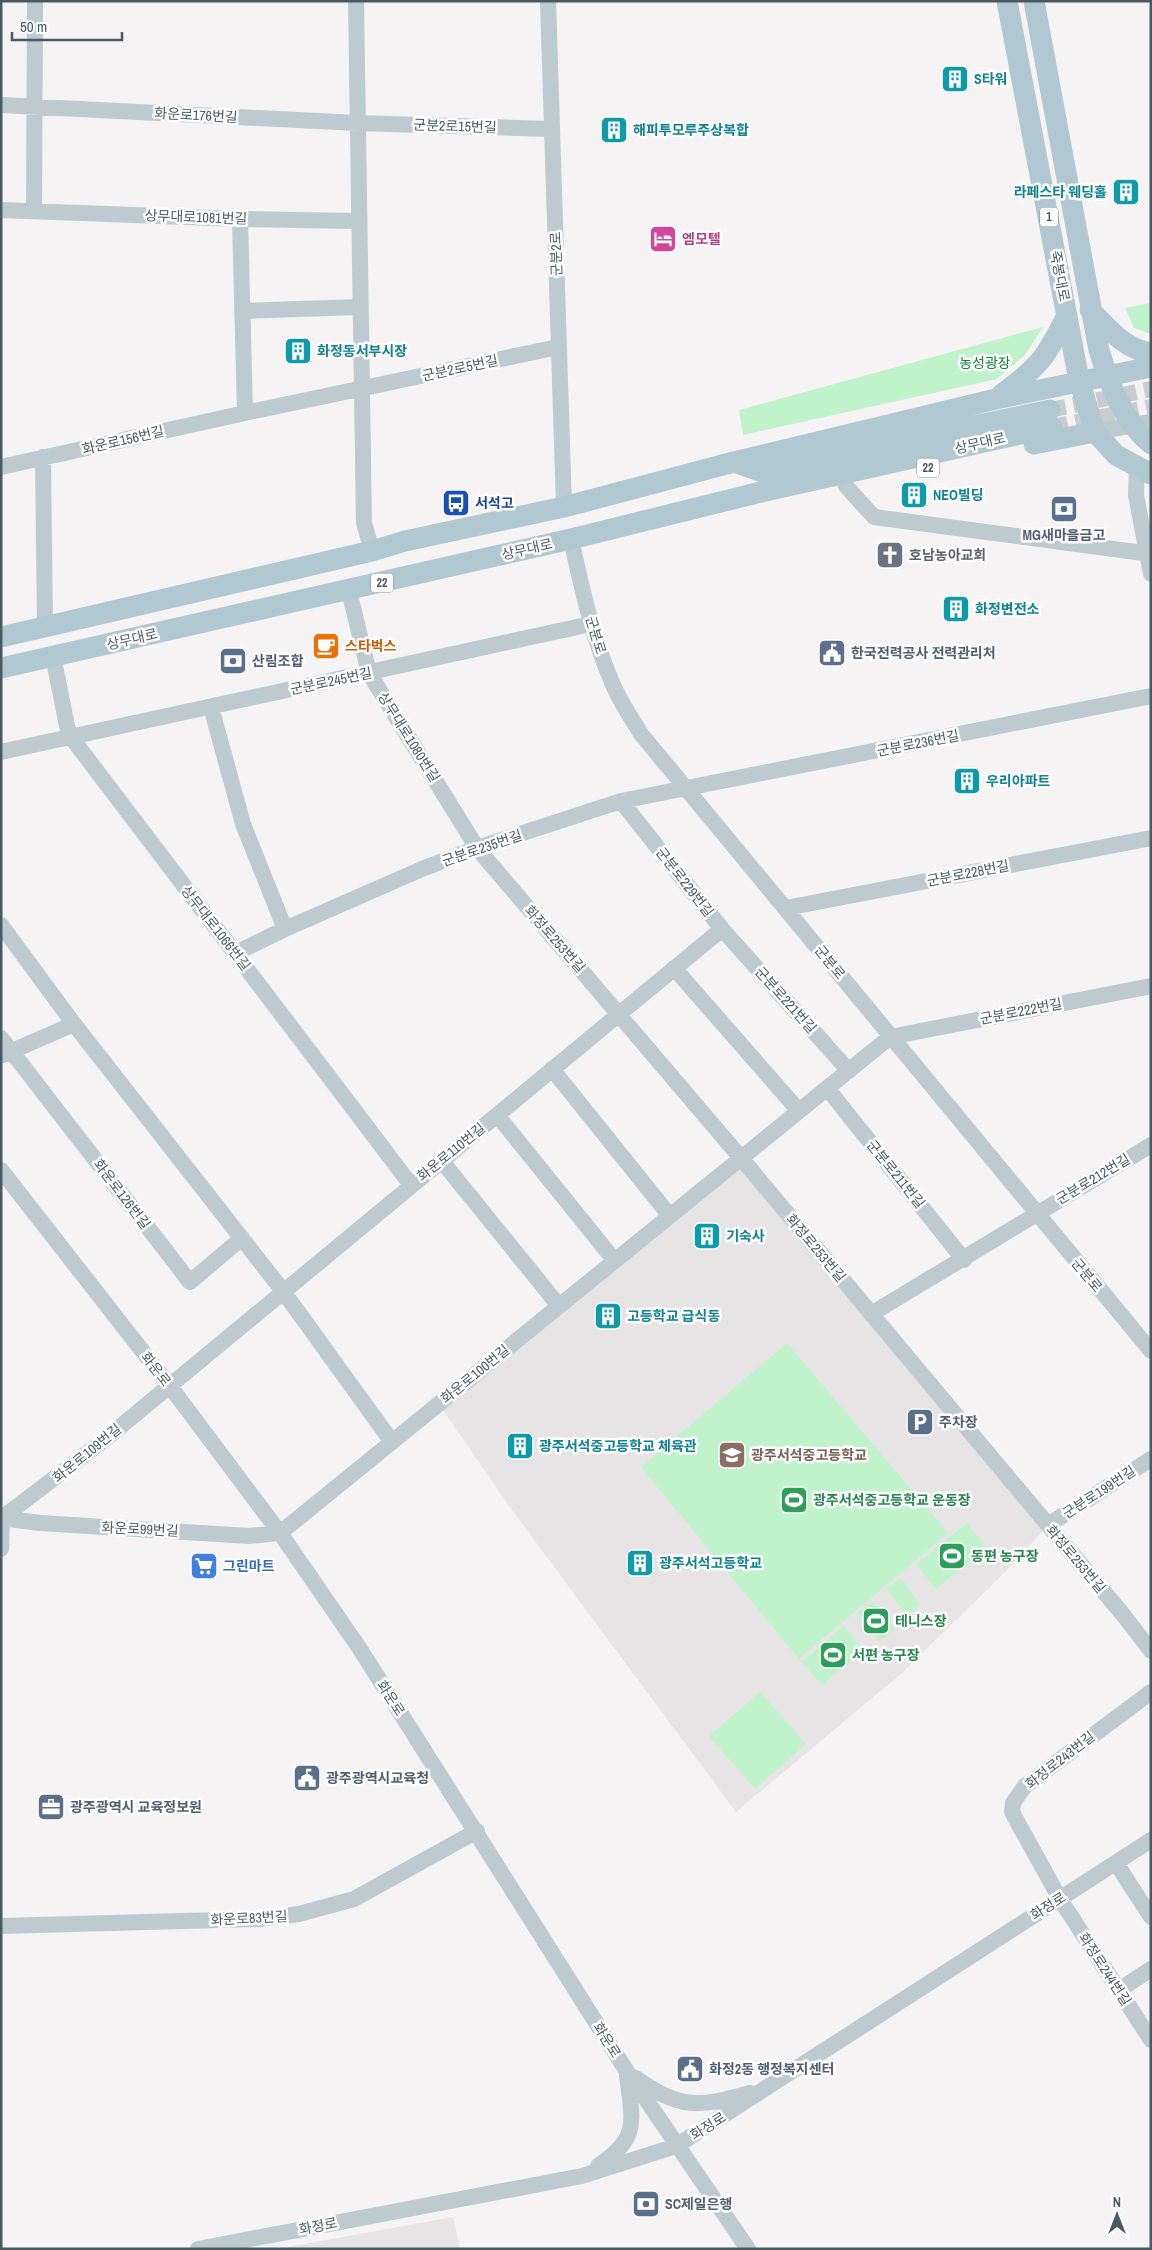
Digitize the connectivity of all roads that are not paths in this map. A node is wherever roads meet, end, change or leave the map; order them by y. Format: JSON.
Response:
{"nodes":[{"id":1,"x":35,"y":1,"type":"edge"},
{"id":2,"x":356,"y":1,"type":"edge"},
{"id":3,"x":548,"y":1,"type":"edge"},
{"id":4,"x":1007,"y":1,"type":"edge"},
{"id":5,"x":1034,"y":1,"type":"edge"},
{"id":6,"x":1,"y":105,"type":"edge"},
{"id":7,"x":35,"y":107,"type":"junction"},
{"id":8,"x":358,"y":123,"type":"junction"},
{"id":9,"x":552,"y":129,"type":"junction"},
{"id":10,"x":1,"y":210,"type":"edge"},
{"id":11,"x":34,"y":211,"type":"junction"},
{"id":12,"x":240,"y":219,"type":"junction"},
{"id":13,"x":358,"y":221,"type":"junction"},
{"id":14,"x":360,"y":308,"type":"junction"},
{"id":15,"x":1090,"y":310,"type":"junction"},
{"id":16,"x":242,"y":311,"type":"junction"},
{"id":17,"x":1067,"y":315,"type":"junction"},
{"id":18,"x":558,"y":347,"type":"junction"},
{"id":19,"x":1151,"y":353,"type":"edge"},
{"id":20,"x":1151,"y":367,"type":"edge"},
{"id":21,"x":1106,"y":376,"type":"junction"},
{"id":22,"x":1079,"y":380,"type":"junction"},
{"id":23,"x":362,"y":389,"type":"junction"},
{"id":24,"x":996,"y":399,"type":"junction"},
{"id":25,"x":245,"y":413,"type":"junction"},
{"id":26,"x":1141,"y":424,"type":"edge"},
{"id":27,"x":1095,"y":432,"type":"junction"},
{"id":28,"x":1151,"y":444,"type":"edge"},
{"id":29,"x":43,"y":457,"type":"junction"},
{"id":30,"x":734,"y":462,"type":"junction"},
{"id":31,"x":1,"y":467,"type":"edge"},
{"id":32,"x":1144,"y":471,"type":"edge"},
{"id":33,"x":846,"y":486,"type":"junction"},
{"id":34,"x":761,"y":492,"type":"junction"},
{"id":35,"x":564,"y":507,"type":"junction"},
{"id":36,"x":572,"y":539,"type":"junction"},
{"id":37,"x":372,"y":551,"type":"junction"},
{"id":38,"x":1149,"y":554,"type":"edge"},
{"id":39,"x":1151,"y":574,"type":"edge"},
{"id":40,"x":349,"y":591,"type":"junction"},
{"id":41,"x":591,"y":624,"type":"junction"},
{"id":42,"x":45,"y":628,"type":"junction"},
{"id":43,"x":1,"y":637,"type":"edge"},
{"id":44,"x":53,"y":656,"type":"junction"},
{"id":45,"x":1,"y":668,"type":"edge"},
{"id":46,"x":370,"y":672,"type":"junction"},
{"id":47,"x":1151,"y":696,"type":"edge"},
{"id":48,"x":211,"y":707,"type":"junction"},
{"id":49,"x":71,"y":737,"type":"junction"},
{"id":50,"x":1,"y":752,"type":"edge"},
{"id":51,"x":685,"y":788,"type":"junction"},
{"id":52,"x":621,"y":801,"type":"junction"},
{"id":53,"x":1151,"y":838,"type":"edge"},
{"id":54,"x":477,"y":848,"type":"junction"},
{"id":55,"x":786,"y":908,"type":"junction"},
{"id":56,"x":1,"y":925,"type":"edge"},
{"id":57,"x":285,"y":929,"type":"junction"},
{"id":58,"x":722,"y":929,"type":"junction"},
{"id":59,"x":236,"y":953,"type":"junction"},
{"id":60,"x":674,"y":968,"type":"junction"},
{"id":61,"x":1151,"y":986,"type":"edge"},
{"id":62,"x":619,"y":1014,"type":"junction"},
{"id":63,"x":74,"y":1024,"type":"junction"},
{"id":64,"x":890,"y":1037,"type":"junction"},
{"id":65,"x":1,"y":1038,"type":"edge"},
{"id":66,"x":6,"y":1054,"type":"edge"},
{"id":67,"x":552,"y":1069,"type":"junction"},
{"id":68,"x":849,"y":1071,"type":"junction"},
{"id":69,"x":827,"y":1088,"type":"junction"},
{"id":70,"x":799,"y":1111,"type":"junction"},
{"id":71,"x":497,"y":1115,"type":"junction"},
{"id":72,"x":1151,"y":1145,"type":"edge"},
{"id":73,"x":741,"y":1158,"type":"junction"},
{"id":74,"x":441,"y":1160,"type":"junction"},
{"id":75,"x":1,"y":1170,"type":"edge"},
{"id":76,"x":411,"y":1185,"type":"junction"},
{"id":77,"x":1036,"y":1214,"type":"junction"},
{"id":78,"x":670,"y":1216,"type":"junction"},
{"id":79,"x":242,"y":1238,"type":"junction"},
{"id":80,"x":964,"y":1260,"type":"junction"},
{"id":81,"x":615,"y":1261,"type":"junction"},
{"id":82,"x":283,"y":1291,"type":"junction"},
{"id":83,"x":559,"y":1306,"type":"junction"},
{"id":84,"x":871,"y":1314,"type":"junction"},
{"id":85,"x":1151,"y":1351,"type":"edge"},
{"id":86,"x":169,"y":1385,"type":"junction"},
{"id":87,"x":392,"y":1442,"type":"junction"},
{"id":88,"x":1151,"y":1459,"type":"edge"},
{"id":89,"x":2,"y":1518,"type":"edge"},
{"id":90,"x":1048,"y":1525,"type":"junction"},
{"id":91,"x":280,"y":1533,"type":"junction"},
{"id":92,"x":1,"y":1549,"type":"edge"},
{"id":93,"x":1151,"y":1651,"type":"edge"},
{"id":94,"x":1151,"y":1692,"type":"edge"},
{"id":95,"x":477,"y":1831,"type":"junction"},
{"id":96,"x":1151,"y":1840,"type":"edge"},
{"id":97,"x":1116,"y":1862,"type":"junction"},
{"id":98,"x":1060,"y":1899,"type":"junction"},
{"id":99,"x":1151,"y":1917,"type":"edge"},
{"id":100,"x":1,"y":1926,"type":"edge"},
{"id":101,"x":1151,"y":1969,"type":"edge"},
{"id":102,"x":1119,"y":1990,"type":"junction"},
{"id":103,"x":1151,"y":2040,"type":"edge"},
{"id":104,"x":626,"y":2070,"type":"junction"},
{"id":105,"x":767,"y":2088,"type":"junction"},
{"id":106,"x":676,"y":2146,"type":"junction"},
{"id":107,"x":582,"y":2176,"type":"junction"},
{"id":108,"x":198,"y":2249,"type":"edge"},
{"id":109,"x":748,"y":2249,"type":"edge"}],
"edges":[{"from":1,"to":7,"type":"street"},
{"from":2,"to":8,"type":"street"},
{"from":3,"to":9,"type":"street","name":"군분2로"},
{"from":4,"to":17,"type":"main road","name":"죽봉대로","number":"1"},
{"from":5,"to":15,"type":"main road","name":"죽봉대로","number":"1"},
{"from":6,"to":7,"type":"street","name":"화운로176번길"},
{"from":7,"to":8,"type":"street","name":"화운로176번길"},
{"from":7,"to":11,"type":"street"},
{"from":8,"to":9,"type":"street","name":"군분2로15번길"},
{"from":8,"to":13,"type":"street"},
{"from":9,"to":18,"type":"street","name":"군분2로"},
{"from":10,"to":11,"type":"street","name":"상무대로1081번길"},
{"from":11,"to":12,"type":"street","name":"상무대로1081번길"},
{"from":12,"to":13,"type":"street","name":"상무대로1081번길"},
{"from":12,"to":16,"type":"street"},
{"from":13,"to":14,"type":"street"},
{"from":14,"to":16,"type":"street"},
{"from":14,"to":23,"type":"street"},
{"from":15,"to":19,"type":"main road"},
{"from":15,"to":21,"type":"main road","name":"죽봉대로","number":"1"},
{"from":16,"to":25,"type":"street"},
{"from":17,"to":22,"type":"main road","name":"죽봉대로","number":"1"},
{"from":17,"to":24,"type":"main road"},
{"from":18,"to":23,"type":"street","name":"군분2로5번길"},
{"from":18,"to":35,"type":"street","name":"군분2로"},
{"from":20,"to":21,"type":"main road"},
{"from":21,"to":22,"type":"main road"},
{"from":21,"to":26,"type":"main road","number":"1"},
{"from":22,"to":24,"type":"main road"},
{"from":22,"to":27,"type":"main road","name":"죽봉대로","number":"1"},
{"from":23,"to":25,"type":"street","name":"화운로156번길"},
{"from":23,"to":37,"type":"street"},
{"from":24,"to":30,"type":"main road"},
{"from":25,"to":29,"type":"street","name":"화운로156번길"},
{"from":26,"to":27,"type":"street"},
{"from":26,"to":28,"type":"main road","number":"1"},
{"from":27,"to":32,"type":"main road","number":"1"},
{"from":27,"to":33,"type":"main road","number":"22"},
{"from":29,"to":31,"type":"street","name":"화운로156번길"},
{"from":29,"to":42,"type":"street"},
{"from":30,"to":34,"type":"main road","name":"상무대로"},
{"from":30,"to":35,"type":"main road"},
{"from":32,"to":38,"type":"street"},
{"from":33,"to":34,"type":"main road","number":"22"},
{"from":33,"to":38,"type":"street"},
{"from":34,"to":36,"type":"main road","name":"상무대로","number":"22"},
{"from":35,"to":37,"type":"main road"},
{"from":36,"to":40,"type":"main road","name":"상무대로","number":"22"},
{"from":36,"to":41,"type":"street","name":"군분로"},
{"from":37,"to":42,"type":"main road"},
{"from":38,"to":39,"type":"street"},
{"from":40,"to":44,"type":"main road","name":"상무대로","number":"22"},
{"from":40,"to":46,"type":"street","name":"상무대로1080번길"},
{"from":41,"to":46,"type":"street","name":"군분로245번길"},
{"from":41,"to":51,"type":"street","name":"군분로"},
{"from":42,"to":43,"type":"main road"},
{"from":44,"to":45,"type":"main road","name":"상무대로","number":"22"},
{"from":44,"to":49,"type":"street","name":"상무대로1066번길"},
{"from":46,"to":48,"type":"street","name":"군분로245번길"},
{"from":46,"to":54,"type":"street","name":"상무대로1080번길"},
{"from":47,"to":51,"type":"street","name":"군분로236번길"},
{"from":48,"to":49,"type":"street","name":"군분로245번길"},
{"from":48,"to":57,"type":"street"},
{"from":49,"to":50,"type":"street","name":"군분로245번길"},
{"from":49,"to":59,"type":"street","name":"상무대로1066번길"},
{"from":51,"to":52,"type":"street","name":"군분로235번길"},
{"from":51,"to":55,"type":"street","name":"군분로"},
{"from":52,"to":54,"type":"street","name":"군분로235번길"},
{"from":52,"to":58,"type":"street","name":"군분로229번길"},
{"from":53,"to":55,"type":"street","name":"군분로228번길"},
{"from":54,"to":57,"type":"street","name":"군분로235번길"},
{"from":54,"to":62,"type":"street","name":"화정로253번길"},
{"from":55,"to":64,"type":"street","name":"군분로"},
{"from":56,"to":63,"type":"street"},
{"from":57,"to":59,"type":"street","name":"군분로235번길"},
{"from":58,"to":60,"type":"street","name":"군분로229번길"},
{"from":58,"to":68,"type":"street","name":"군분로221번길"},
{"from":59,"to":76,"type":"street","name":"상무대로1066번길"},
{"from":60,"to":62,"type":"street","name":"군분로229번길"},
{"from":60,"to":70,"type":"street"},
{"from":61,"to":64,"type":"street","name":"군분로222번길"},
{"from":62,"to":67,"type":"street","name":"화운로110번길"},
{"from":62,"to":73,"type":"street","name":"화정로253번길"},
{"from":63,"to":66,"type":"street"},
{"from":63,"to":79,"type":"street"},
{"from":64,"to":68,"type":"street"},
{"from":64,"to":77,"type":"street","name":"군분로"},
{"from":65,"to":66,"type":"street","name":"화운로126번길"},
{"from":66,"to":79,"type":"street","name":"화운로126번길"},
{"from":67,"to":71,"type":"street","name":"화운로110번길"},
{"from":67,"to":78,"type":"street"},
{"from":68,"to":69,"type":"street"},
{"from":69,"to":70,"type":"street"},
{"from":69,"to":80,"type":"street","name":"군분로211번길"},
{"from":70,"to":73,"type":"street"},
{"from":71,"to":74,"type":"street","name":"화운로110번길"},
{"from":71,"to":81,"type":"street"},
{"from":72,"to":77,"type":"street","name":"군분로212번길"},
{"from":73,"to":78,"type":"street","name":"화운로100번길"},
{"from":73,"to":84,"type":"street","name":"화정로253번길"},
{"from":74,"to":76,"type":"street","name":"화운로110번길"},
{"from":74,"to":83,"type":"street"},
{"from":75,"to":86,"type":"street","name":"화운로"},
{"from":76,"to":82,"type":"street","name":"화운로110번길"},
{"from":77,"to":80,"type":"street"},
{"from":77,"to":85,"type":"street","name":"군분로"},
{"from":78,"to":81,"type":"street","name":"화운로100번길"},
{"from":79,"to":82,"type":"street"},
{"from":80,"to":84,"type":"street"},
{"from":81,"to":83,"type":"street","name":"화운로100번길"},
{"from":82,"to":86,"type":"street","name":"화운로110번길"},
{"from":82,"to":87,"type":"street"},
{"from":83,"to":87,"type":"street","name":"화운로100번길"},
{"from":84,"to":90,"type":"street","name":"화정로253번길"},
{"from":86,"to":89,"type":"street","name":"화운로109번길"},
{"from":86,"to":91,"type":"street","name":"화운로"},
{"from":87,"to":91,"type":"street","name":"화운로100번길"},
{"from":88,"to":90,"type":"street","name":"군분로199번길"},
{"from":89,"to":91,"type":"street","name":"화운로99번길"},
{"from":89,"to":92,"type":"street"},
{"from":90,"to":93,"type":"street","name":"화정로253번길"},
{"from":91,"to":95,"type":"street","name":"화운로"},
{"from":94,"to":98,"type":"street","name":"화정로243번길"},
{"from":95,"to":100,"type":"street","name":"화운로83번길"},
{"from":95,"to":104,"type":"street","name":"화운로"},
{"from":96,"to":97,"type":"street","name":"화정로"},
{"from":97,"to":98,"type":"street","name":"화정로"},
{"from":97,"to":99,"type":"street"},
{"from":98,"to":102,"type":"street","name":"화정로244번길"},
{"from":98,"to":105,"type":"street","name":"화정로"},
{"from":101,"to":102,"type":"street"},
{"from":102,"to":103,"type":"street","name":"화정로244번길"},
{"from":104,"to":105,"type":"street"},
{"from":104,"to":106,"type":"street","name":"화운로"},
{"from":104,"to":107,"type":"street"},
{"from":105,"to":106,"type":"street","name":"화정로"},
{"from":106,"to":107,"type":"street","name":"화정로"},
{"from":106,"to":109,"type":"street","name":"화운로"},
{"from":107,"to":108,"type":"street","name":"화정로"}]}
